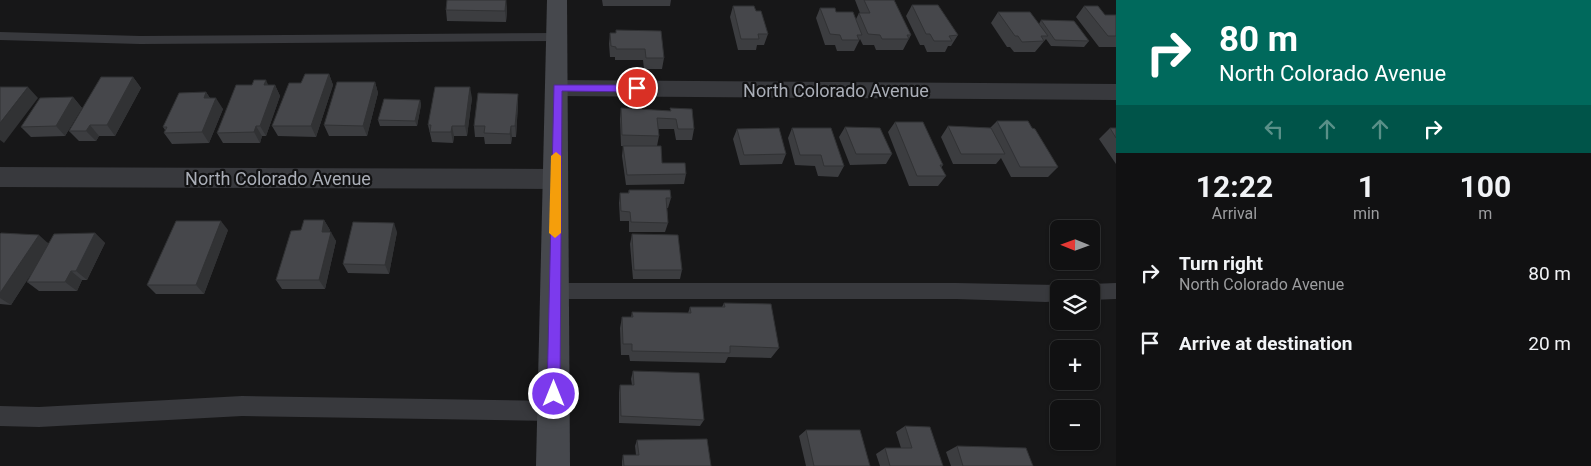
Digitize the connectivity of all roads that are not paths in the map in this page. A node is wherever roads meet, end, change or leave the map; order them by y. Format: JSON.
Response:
{"nodes":[{"id":1,"x":557,"y":0,"type":"edge"},
{"id":2,"x":0,"y":36,"type":"edge"},
{"id":3,"x":557,"y":37,"type":"junction"},
{"id":4,"x":557,"y":88,"type":"junction"},
{"id":5,"x":1116,"y":92,"type":"edge"},
{"id":6,"x":0,"y":177,"type":"edge"},
{"id":7,"x":556,"y":179,"type":"junction"},
{"id":8,"x":554,"y":291,"type":"junction"},
{"id":9,"x":1116,"y":291,"type":"edge"},
{"id":10,"x":1100,"y":292,"type":"edge"},
{"id":11,"x":1050,"y":293,"type":"edge"},
{"id":12,"x":553,"y":411,"type":"junction"},
{"id":13,"x":0,"y":416,"type":"edge"},
{"id":14,"x":553,"y":466,"type":"edge"}],
"edges":[{"from":1,"to":3,"type":"main road"},
{"from":2,"to":3,"type":"lane"},
{"from":3,"to":4,"type":"main road"},
{"from":4,"to":5,"type":"street","name":"North Colorado Avenue"},
{"from":4,"to":7,"type":"main road"},
{"from":6,"to":7,"type":"street","name":"North Colorado Avenue"},
{"from":7,"to":8,"type":"main road"},
{"from":8,"to":11,"type":"lane"},
{"from":8,"to":12,"type":"main road"},
{"from":9,"to":10,"type":"lane"},
{"from":12,"to":13,"type":"lane"},
{"from":12,"to":14,"type":"main road"}]}
